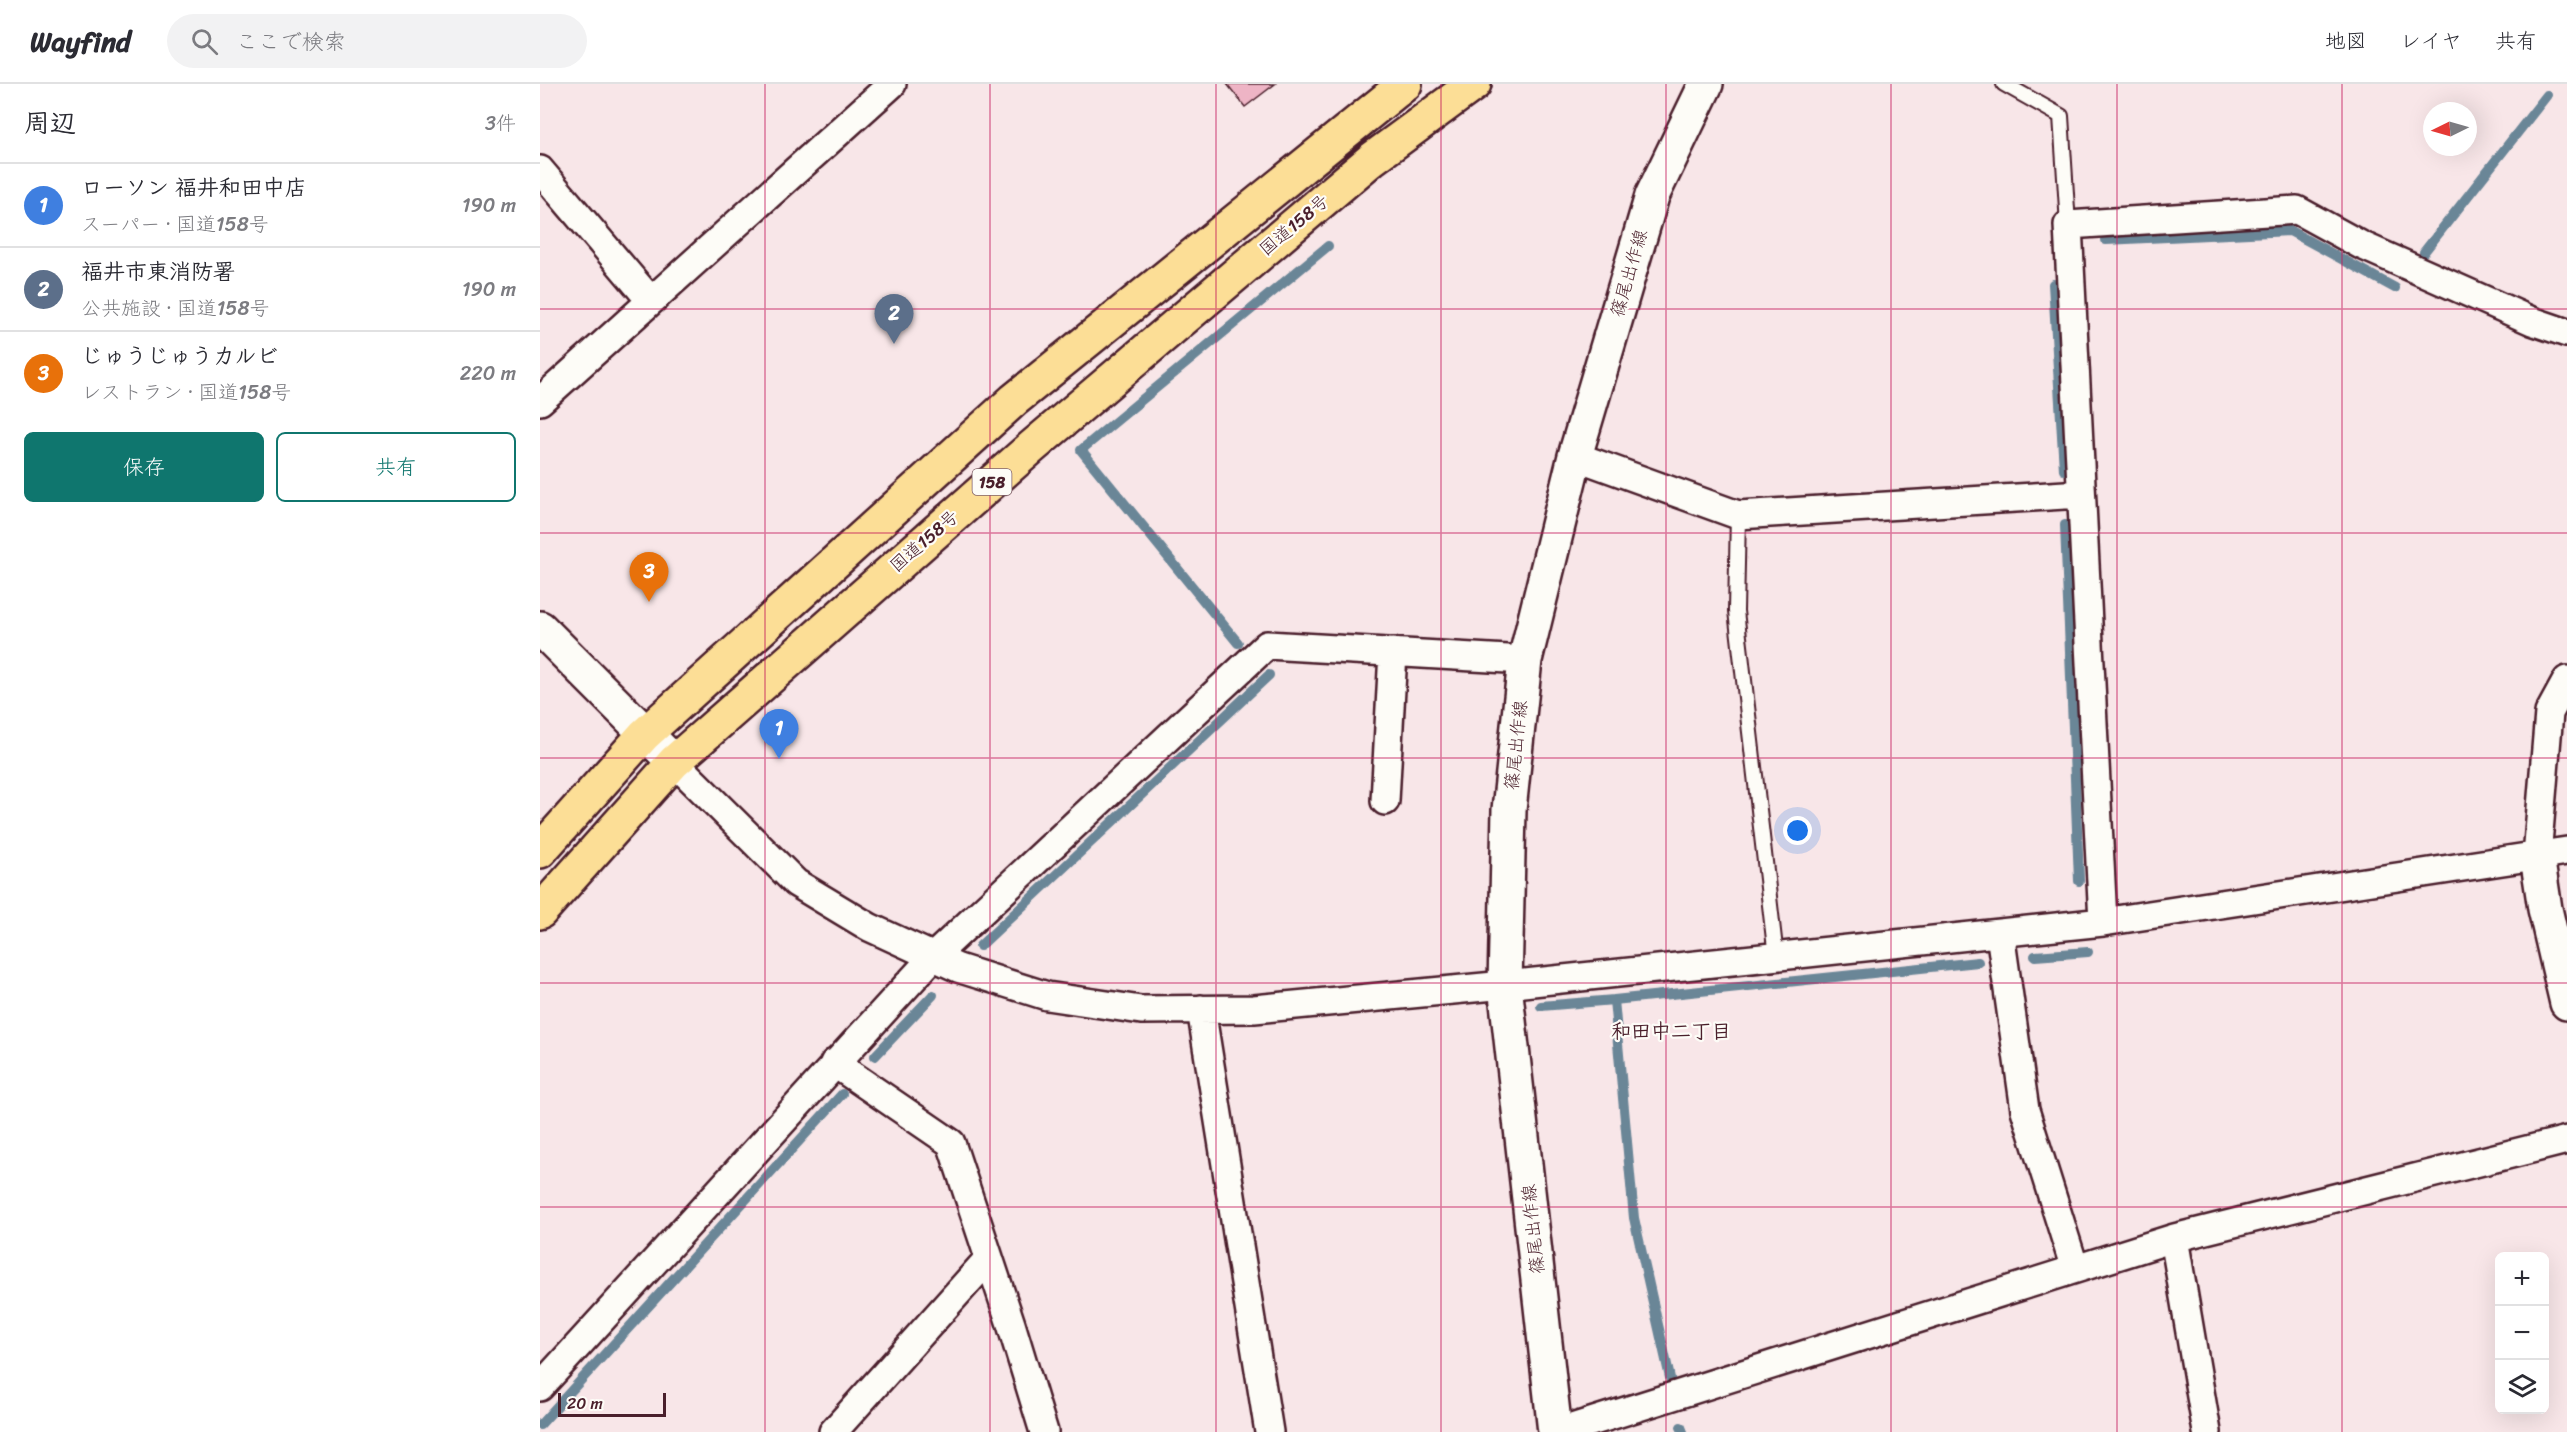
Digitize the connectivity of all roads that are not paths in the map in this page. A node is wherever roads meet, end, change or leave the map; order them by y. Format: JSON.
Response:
{"nodes":[{"id":1,"x":892,"y":84,"type":"edge"},
{"id":2,"x":1405,"y":84,"type":"edge"},
{"id":3,"x":1474,"y":84,"type":"edge"},
{"id":4,"x":1706,"y":84,"type":"edge"},
{"id":5,"x":2004,"y":84,"type":"edge"},
{"id":6,"x":540,"y":170,"type":"edge"},
{"id":7,"x":2068,"y":225,"type":"junction"},
{"id":8,"x":651,"y":301,"type":"junction"},
{"id":9,"x":2567,"y":333,"type":"edge"},
{"id":10,"x":540,"y":401,"type":"edge"},
{"id":11,"x":1575,"y":456,"type":"junction"},
{"id":12,"x":2081,"y":494,"type":"junction"},
{"id":13,"x":1738,"y":515,"type":"junction"},
{"id":14,"x":540,"y":628,"type":"edge"},
{"id":15,"x":1393,"y":652,"type":"junction"},
{"id":16,"x":1525,"y":660,"type":"junction"},
{"id":17,"x":2567,"y":680,"type":"edge"},
{"id":18,"x":644,"y":735,"type":"junction"},
{"id":19,"x":674,"y":762,"type":"junction"},
{"id":20,"x":1385,"y":801,"type":"dead end"},
{"id":21,"x":540,"y":851,"type":"edge"},
{"id":22,"x":2552,"y":854,"type":"edge"},
{"id":23,"x":540,"y":912,"type":"edge"},
{"id":24,"x":2103,"y":922,"type":"junction"},
{"id":25,"x":2000,"y":933,"type":"junction"},
{"id":26,"x":933,"y":957,"type":"junction"},
{"id":27,"x":1776,"y":957,"type":"junction"},
{"id":28,"x":1505,"y":985,"type":"junction"},
{"id":29,"x":2567,"y":1003,"type":"edge"},
{"id":30,"x":1201,"y":1010,"type":"junction"},
{"id":31,"x":834,"y":1063,"type":"junction"},
{"id":32,"x":2567,"y":1140,"type":"edge"},
{"id":33,"x":2174,"y":1238,"type":"junction"},
{"id":34,"x":989,"y":1258,"type":"junction"},
{"id":35,"x":2075,"y":1269,"type":"junction"},
{"id":36,"x":540,"y":1387,"type":"edge"},
{"id":37,"x":833,"y":1432,"type":"edge"},
{"id":38,"x":1044,"y":1432,"type":"edge"},
{"id":39,"x":1269,"y":1432,"type":"edge"},
{"id":40,"x":1557,"y":1432,"type":"edge"},
{"id":41,"x":2207,"y":1432,"type":"edge"}],
"edges":[{"from":1,"to":8,"type":"street"},
{"from":2,"to":18,"type":"highway","number":"158"},
{"from":3,"to":19,"type":"highway","name":"国道158号","number":"158"},
{"from":4,"to":11,"type":"main road","name":"篠尾出作線"},
{"from":5,"to":7,"type":"lane"},
{"from":6,"to":8,"type":"street"},
{"from":7,"to":9,"type":"street"},
{"from":7,"to":12,"type":"street"},
{"from":8,"to":10,"type":"street"},
{"from":11,"to":13,"type":"street"},
{"from":11,"to":16,"type":"main road","name":"篠尾出作線"},
{"from":12,"to":13,"type":"street"},
{"from":12,"to":24,"type":"street"},
{"from":13,"to":27,"type":"lane"},
{"from":14,"to":18,"type":"main road"},
{"from":15,"to":16,"type":"street"},
{"from":15,"to":20,"type":"street"},
{"from":15,"to":26,"type":"street"},
{"from":16,"to":28,"type":"main road","name":"篠尾出作線"},
{"from":17,"to":22,"type":"street"},
{"from":18,"to":19,"type":"main road"},
{"from":18,"to":21,"type":"highway","number":"158"},
{"from":19,"to":23,"type":"highway","name":"国道158号","number":"158"},
{"from":19,"to":26,"type":"street"},
{"from":22,"to":24,"type":"street"},
{"from":22,"to":29,"type":"main road"},
{"from":24,"to":25,"type":"street"},
{"from":25,"to":27,"type":"street"},
{"from":25,"to":35,"type":"street"},
{"from":26,"to":30,"type":"street"},
{"from":26,"to":31,"type":"street"},
{"from":27,"to":28,"type":"street"},
{"from":28,"to":30,"type":"street"},
{"from":28,"to":40,"type":"main road","name":"篠尾出作線"},
{"from":30,"to":39,"type":"street"},
{"from":31,"to":34,"type":"street"},
{"from":31,"to":36,"type":"street"},
{"from":32,"to":33,"type":"street"},
{"from":33,"to":35,"type":"street"},
{"from":33,"to":41,"type":"street"},
{"from":34,"to":37,"type":"street"},
{"from":34,"to":38,"type":"street"},
{"from":35,"to":40,"type":"street"}]}
